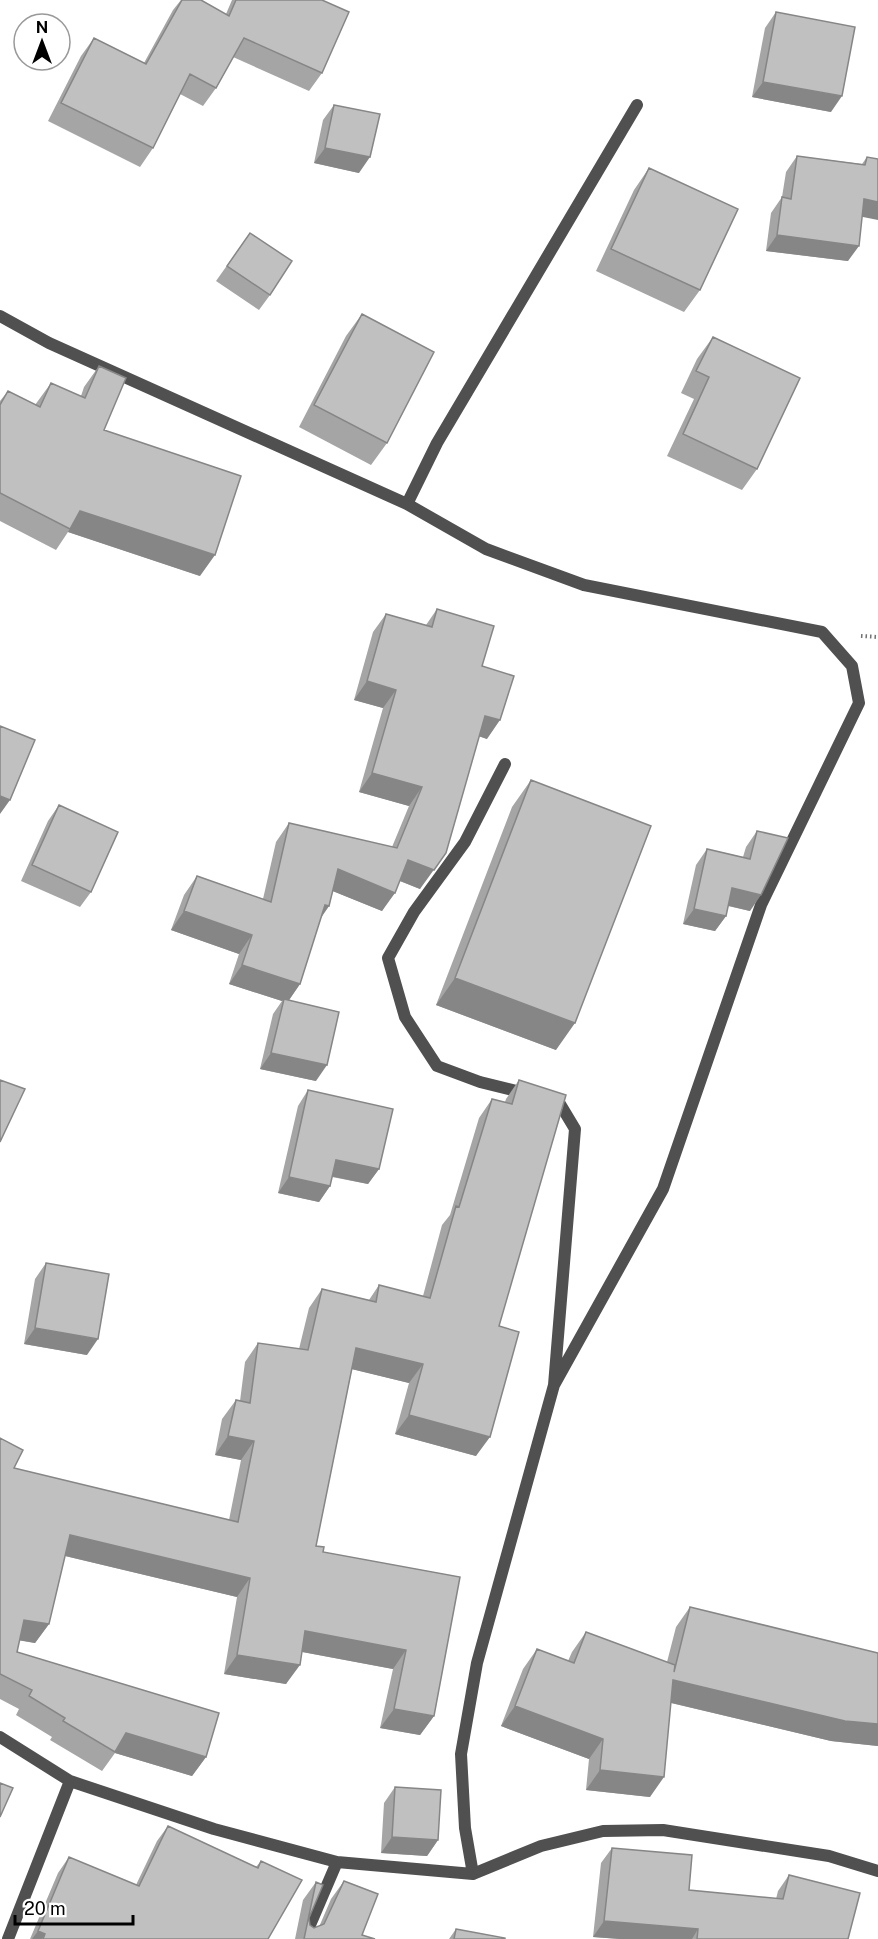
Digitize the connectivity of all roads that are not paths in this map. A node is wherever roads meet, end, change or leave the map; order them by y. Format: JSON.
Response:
{"nodes":[{"id":1,"x":637,"y":105,"type":"dead end"},
{"id":2,"x":0,"y":316,"type":"edge"},
{"id":3,"x":407,"y":504,"type":"junction"},
{"id":4,"x":505,"y":764,"type":"dead end"},
{"id":5,"x":554,"y":1385,"type":"junction"},
{"id":6,"x":0,"y":1737,"type":"edge"},
{"id":7,"x":70,"y":1781,"type":"junction"},
{"id":8,"x":337,"y":1862,"type":"junction"},
{"id":9,"x":878,"y":1871,"type":"edge"},
{"id":10,"x":472,"y":1874,"type":"junction"},
{"id":11,"x":8,"y":1939,"type":"edge"},
{"id":12,"x":304,"y":1939,"type":"edge"}],
"edges":[{"from":1,"to":3,"type":"street"},
{"from":2,"to":3,"type":"street"},
{"from":3,"to":5,"type":"street"},
{"from":4,"to":5,"type":"street"},
{"from":5,"to":10,"type":"street"},
{"from":6,"to":7,"type":"street"},
{"from":7,"to":8,"type":"street"},
{"from":7,"to":11,"type":"street"},
{"from":8,"to":10,"type":"street"},
{"from":8,"to":12,"type":"street"},
{"from":9,"to":10,"type":"street"}]}
